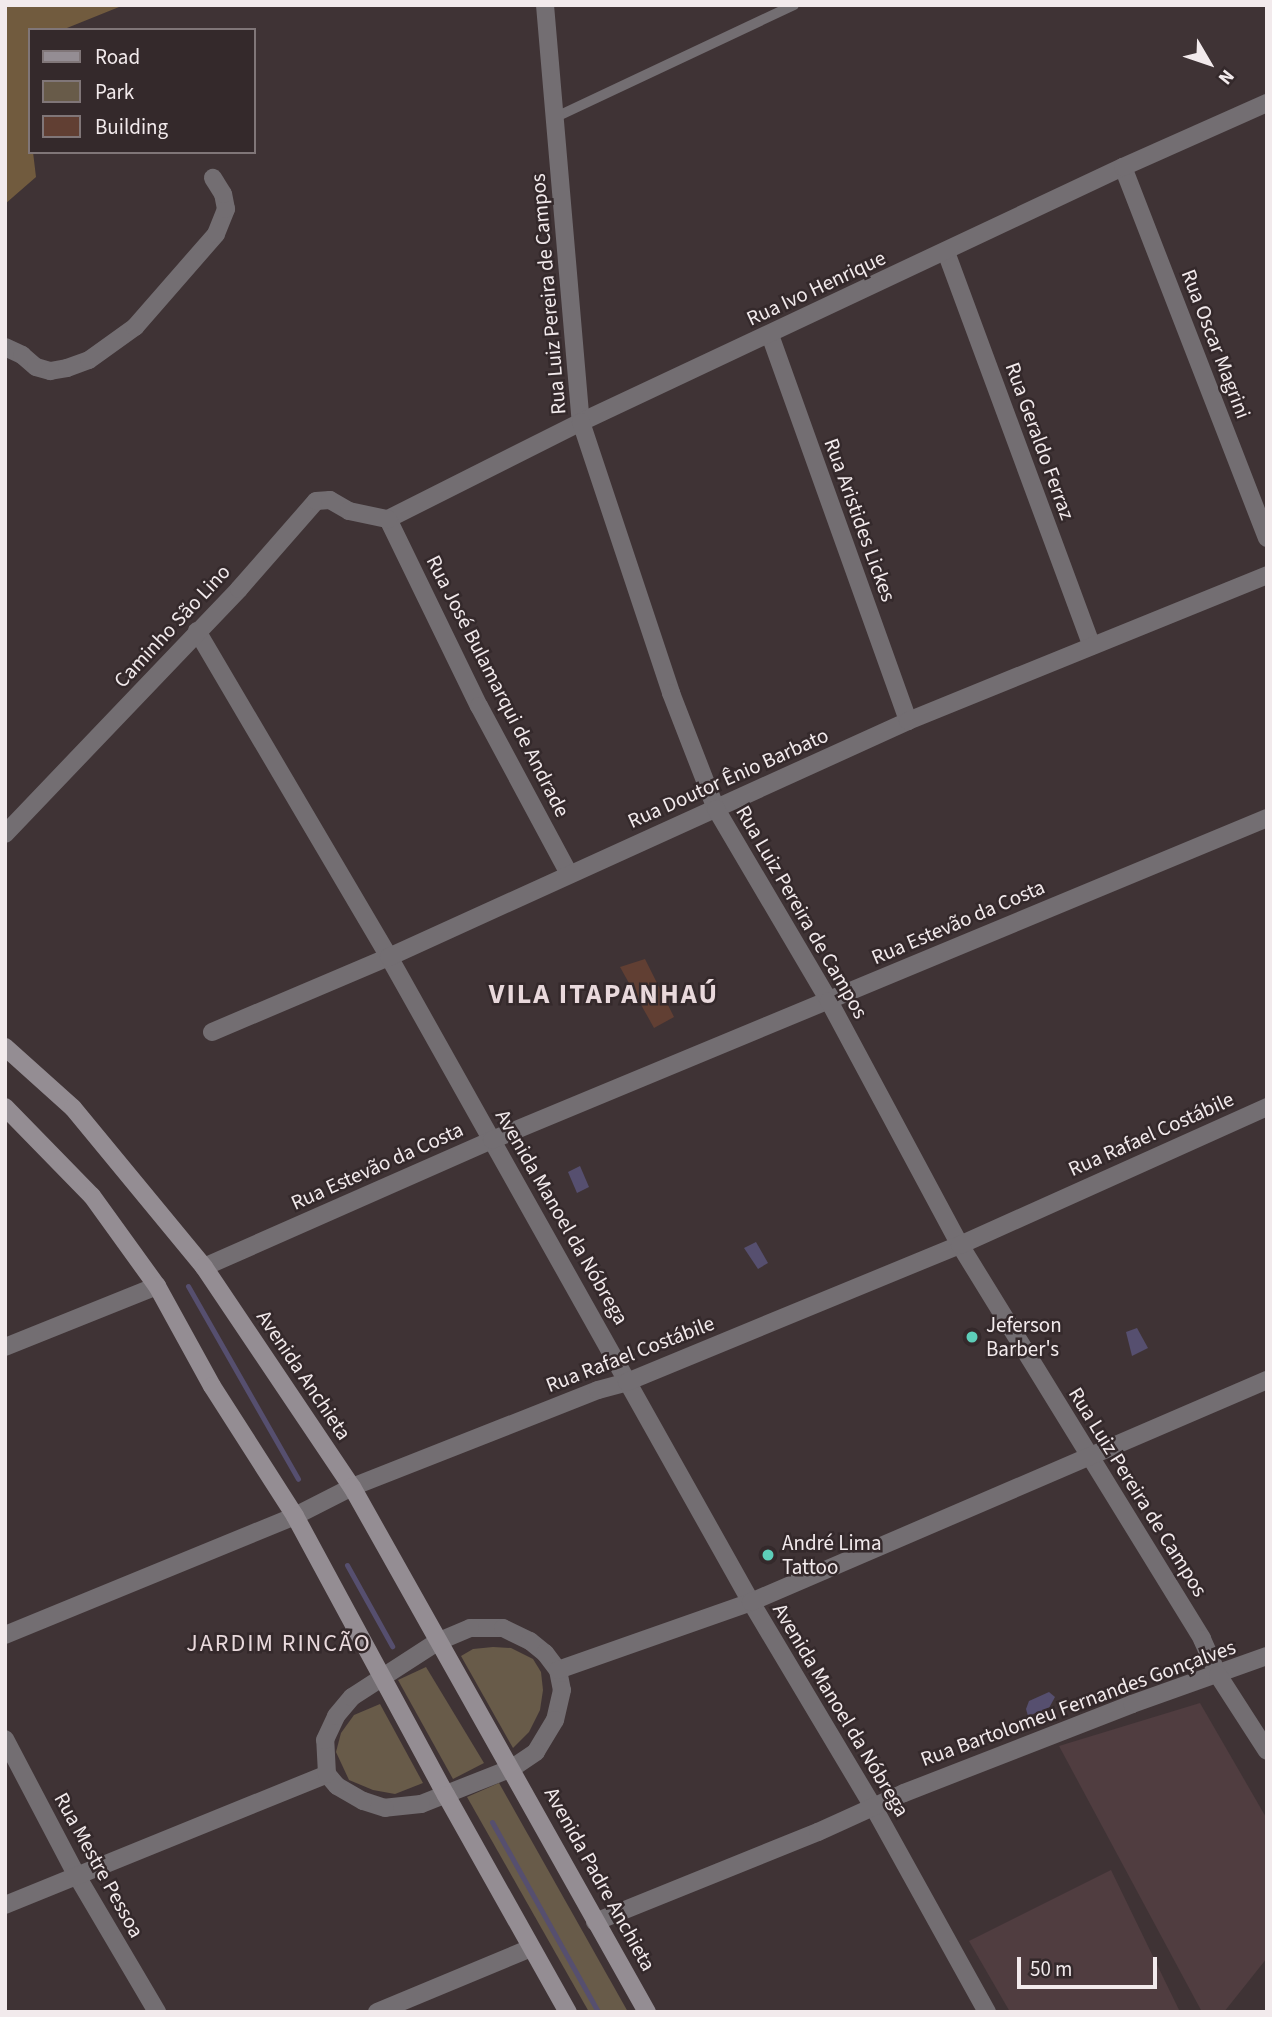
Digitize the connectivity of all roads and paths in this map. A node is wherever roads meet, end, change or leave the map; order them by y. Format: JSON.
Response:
{"nodes":[{"id":1,"x":545,"y":5,"type":"edge"},
{"id":2,"x":794,"y":5,"type":"edge"},
{"id":3,"x":1267,"y":103,"type":"edge"},
{"id":4,"x":556,"y":117,"type":"junction"},
{"id":5,"x":1123,"y":167,"type":"junction"},
{"id":6,"x":213,"y":178,"type":"dead end"},
{"id":7,"x":946,"y":252,"type":"junction"},
{"id":8,"x":770,"y":335,"type":"junction"},
{"id":9,"x":5,"y":347,"type":"edge"},
{"id":10,"x":581,"y":422,"type":"junction"},
{"id":11,"x":388,"y":519,"type":"junction"},
{"id":12,"x":1267,"y":538,"type":"edge"},
{"id":13,"x":1267,"y":575,"type":"edge"},
{"id":14,"x":197,"y":631,"type":"junction"},
{"id":15,"x":1092,"y":646,"type":"junction"},
{"id":16,"x":908,"y":720,"type":"junction"},
{"id":17,"x":716,"y":809,"type":"junction"},
{"id":18,"x":1267,"y":818,"type":"edge"},
{"id":19,"x":5,"y":834,"type":"edge"},
{"id":20,"x":569,"y":874,"type":"junction"},
{"id":21,"x":389,"y":957,"type":"junction"},
{"id":22,"x":829,"y":1001,"type":"junction"},
{"id":23,"x":212,"y":1032,"type":"dead end"},
{"id":24,"x":5,"y":1047,"type":"edge"},
{"id":25,"x":5,"y":1107,"type":"edge"},
{"id":26,"x":1267,"y":1107,"type":"edge"},
{"id":27,"x":492,"y":1140,"type":"junction"},
{"id":28,"x":960,"y":1245,"type":"junction"},
{"id":29,"x":204,"y":1267,"type":"junction"},
{"id":30,"x":157,"y":1286,"type":"junction"},
{"id":31,"x":5,"y":1347,"type":"edge"},
{"id":32,"x":1267,"y":1380,"type":"edge"},
{"id":33,"x":627,"y":1382,"type":"junction"},
{"id":34,"x":1088,"y":1454,"type":"junction"},
{"id":35,"x":352,"y":1487,"type":"junction"},
{"id":36,"x":295,"y":1516,"type":"junction"},
{"id":37,"x":751,"y":1602,"type":"junction"},
{"id":38,"x":5,"y":1635,"type":"edge"},
{"id":39,"x":437,"y":1642,"type":"junction"},
{"id":40,"x":1267,"y":1656,"type":"edge"},
{"id":41,"x":558,"y":1670,"type":"junction"},
{"id":42,"x":382,"y":1675,"type":"junction"},
{"id":43,"x":1218,"y":1675,"type":"junction"},
{"id":44,"x":5,"y":1739,"type":"edge"},
{"id":45,"x":1267,"y":1751,"type":"edge"},
{"id":46,"x":512,"y":1768,"type":"junction"},
{"id":47,"x":327,"y":1774,"type":"junction"},
{"id":48,"x":446,"y":1795,"type":"junction"},
{"id":49,"x":874,"y":1808,"type":"junction"},
{"id":50,"x":76,"y":1876,"type":"junction"},
{"id":51,"x":5,"y":1905,"type":"edge"},
{"id":52,"x":595,"y":1922,"type":"junction"},
{"id":53,"x":531,"y":1948,"type":"junction"},
{"id":54,"x":158,"y":2012,"type":"edge"},
{"id":55,"x":377,"y":2012,"type":"edge"},
{"id":56,"x":568,"y":2012,"type":"edge"},
{"id":57,"x":648,"y":2012,"type":"edge"},
{"id":58,"x":987,"y":2012,"type":"edge"}],
"edges":[{"from":1,"to":4,"type":"street","name":"Rua Luiz Pereira de Campos"},
{"from":2,"to":4,"type":"lane"},
{"from":3,"to":5,"type":"street","name":"Rua Ivo Henrique"},
{"from":4,"to":10,"type":"street","name":"Rua Luiz Pereira de Campos"},
{"from":5,"to":7,"type":"street","name":"Rua Ivo Henrique"},
{"from":5,"to":12,"type":"street","name":"Rua Oscar Magrini"},
{"from":6,"to":9,"type":"street"},
{"from":7,"to":8,"type":"street","name":"Rua Ivo Henrique"},
{"from":7,"to":15,"type":"street","name":"Rua Geraldo Ferraz"},
{"from":8,"to":10,"type":"street","name":"Rua Ivo Henrique"},
{"from":8,"to":16,"type":"street","name":"Rua Aristides Lickes"},
{"from":10,"to":11,"type":"street","name":"Rua Ivo Henrique"},
{"from":10,"to":17,"type":"street","name":"Rua Luiz Pereira de Campos"},
{"from":11,"to":14,"type":"street","name":"Caminho São Lino"},
{"from":11,"to":20,"type":"street","name":"Rua José Bulamarqui de Andrade"},
{"from":13,"to":15,"type":"street","name":"Rua Doutor Ênio Barbato"},
{"from":14,"to":19,"type":"street","name":"Caminho São Lino"},
{"from":14,"to":21,"type":"street","name":"Avenida Manoel da Nóbrega"},
{"from":15,"to":16,"type":"street","name":"Rua Doutor Ênio Barbato"},
{"from":16,"to":17,"type":"street","name":"Rua Doutor Ênio Barbato"},
{"from":17,"to":20,"type":"street","name":"Rua Doutor Ênio Barbato"},
{"from":17,"to":22,"type":"street","name":"Rua Luiz Pereira de Campos"},
{"from":18,"to":22,"type":"street","name":"Rua Estevão da Costa"},
{"from":20,"to":21,"type":"street","name":"Rua Doutor Ênio Barbato"},
{"from":21,"to":23,"type":"street","name":"Rua Doutor Ênio Barbato"},
{"from":21,"to":27,"type":"street","name":"Avenida Manoel da Nóbrega"},
{"from":22,"to":27,"type":"street","name":"Rua Estevão da Costa"},
{"from":22,"to":28,"type":"street","name":"Rua Luiz Pereira de Campos"},
{"from":24,"to":29,"type":"main road","name":"Avenida Anchieta"},
{"from":25,"to":30,"type":"main road"},
{"from":26,"to":28,"type":"street","name":"Rua Rafael Costábile"},
{"from":27,"to":29,"type":"street","name":"Rua Estevão da Costa"},
{"from":27,"to":33,"type":"street","name":"Avenida Manoel da Nóbrega"},
{"from":28,"to":33,"type":"street","name":"Rua Rafael Costábile"},
{"from":28,"to":34,"type":"street","name":"Rua Luiz Pereira de Campos"},
{"from":29,"to":35,"type":"main road","name":"Avenida Anchieta"},
{"from":30,"to":31,"type":"street"},
{"from":30,"to":36,"type":"main road"},
{"from":32,"to":34,"type":"street"},
{"from":33,"to":35,"type":"street","name":"Rua Rafael Costábile"},
{"from":33,"to":37,"type":"street","name":"Avenida Manoel da Nóbrega"},
{"from":34,"to":37,"type":"street"},
{"from":34,"to":43,"type":"street","name":"Rua Luiz Pereira de Campos"},
{"from":35,"to":36,"type":"street","name":"Rua Rafael Costábile"},
{"from":35,"to":39,"type":"main road","name":"Avenida Anchieta"},
{"from":36,"to":38,"type":"street","name":"Rua Rafael Costábile"},
{"from":36,"to":42,"type":"main road"},
{"from":37,"to":41,"type":"street"},
{"from":37,"to":49,"type":"street","name":"Avenida Manoel da Nóbrega"},
{"from":39,"to":41,"type":"street"},
{"from":39,"to":42,"type":"street"},
{"from":39,"to":46,"type":"main road","name":"Avenida Anchieta"},
{"from":40,"to":43,"type":"street","name":"Rua Bartolomeu Fernandes Gonçalves"},
{"from":41,"to":46,"type":"street"},
{"from":42,"to":47,"type":"street"},
{"from":42,"to":48,"type":"main road"},
{"from":43,"to":45,"type":"street","name":"Rua Luiz Pereira de Campos"},
{"from":43,"to":49,"type":"street","name":"Rua Bartolomeu Fernandes Gonçalves"},
{"from":44,"to":50,"type":"street","name":"Rua Mestre Pessoa"},
{"from":46,"to":48,"type":"street"},
{"from":46,"to":52,"type":"main road","name":"Avenida Padre Anchieta"},
{"from":47,"to":48,"type":"street"},
{"from":47,"to":50,"type":"street"},
{"from":48,"to":53,"type":"main road"},
{"from":49,"to":52,"type":"street","name":"Rua Bartolomeu Fernandes Gonçalves"},
{"from":49,"to":58,"type":"street","name":"Avenida Manoel da Nóbrega"},
{"from":50,"to":51,"type":"street"},
{"from":50,"to":54,"type":"street","name":"Rua Mestre Pessoa"},
{"from":52,"to":57,"type":"main road","name":"Avenida Padre Anchieta"},
{"from":53,"to":55,"type":"street"},
{"from":53,"to":56,"type":"main road"}]}
